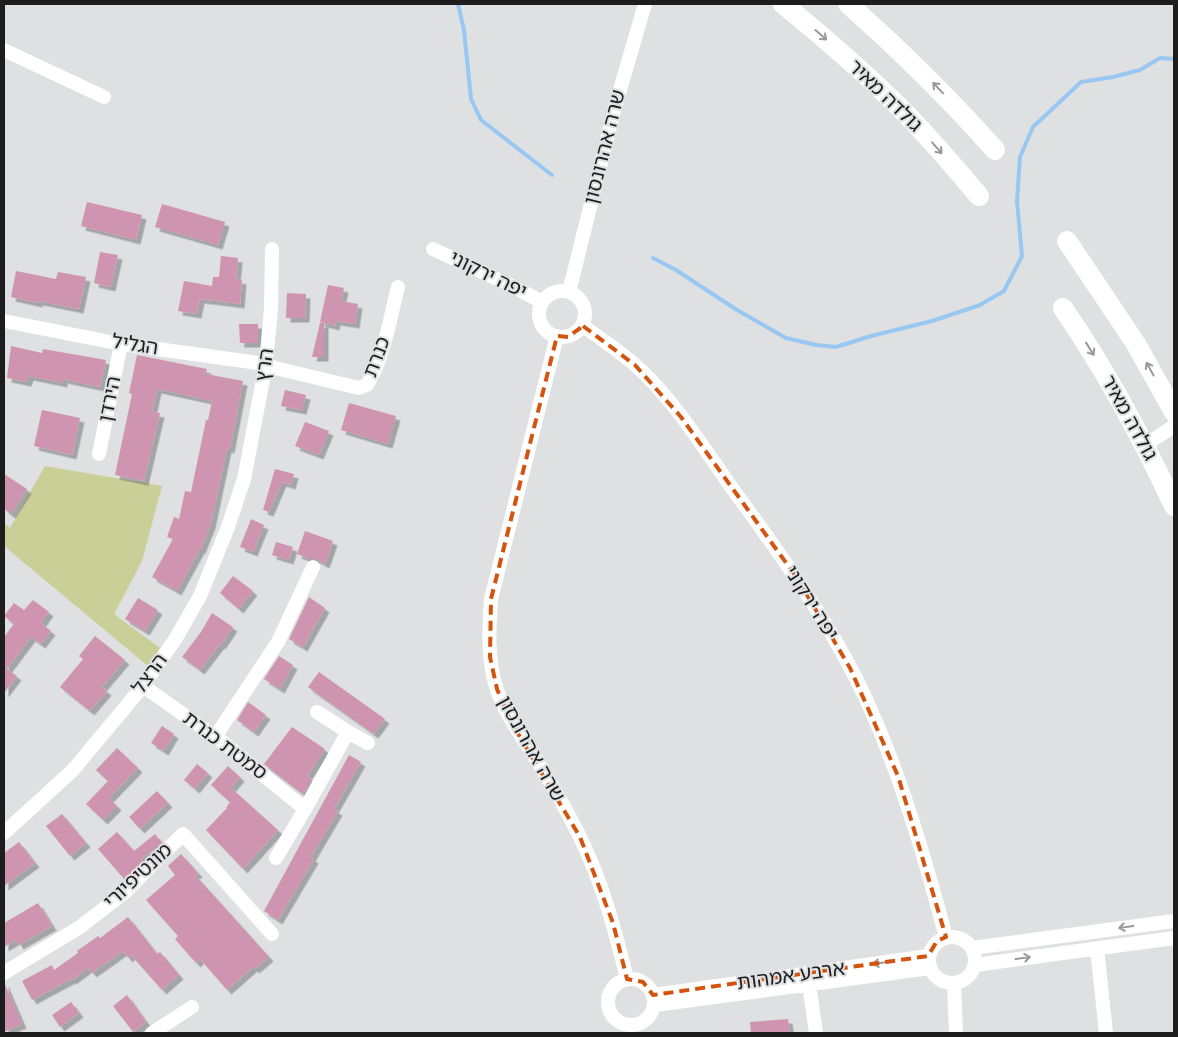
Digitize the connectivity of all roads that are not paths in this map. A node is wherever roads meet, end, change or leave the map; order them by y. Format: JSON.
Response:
{"nodes":[{"id":1,"x":645,"y":4,"type":"edge"},
{"id":2,"x":783,"y":4,"type":"edge"},
{"id":3,"x":848,"y":4,"type":"edge"},
{"id":4,"x":4,"y":50,"type":"edge"},
{"id":5,"x":104,"y":97,"type":"dead end"},
{"id":6,"x":995,"y":150,"type":"dead end"},
{"id":7,"x":980,"y":196,"type":"dead end"},
{"id":8,"x":1067,"y":241,"type":"dead end"},
{"id":9,"x":272,"y":249,"type":"dead end"},
{"id":10,"x":433,"y":249,"type":"dead end"},
{"id":11,"x":398,"y":287,"type":"dead end"},
{"id":12,"x":569,"y":292,"type":"junction"},
{"id":13,"x":542,"y":302,"type":"junction"},
{"id":14,"x":1063,"y":308,"type":"dead end"},
{"id":15,"x":4,"y":321,"type":"edge"},
{"id":16,"x":583,"y":326,"type":"junction"},
{"id":17,"x":557,"y":336,"type":"junction"},
{"id":18,"x":121,"y":344,"type":"junction"},
{"id":19,"x":266,"y":364,"type":"junction"},
{"id":20,"x":1174,"y":412,"type":"edge"},
{"id":21,"x":1174,"y":426,"type":"edge"},
{"id":22,"x":1174,"y":438,"type":"edge"},
{"id":23,"x":1144,"y":445,"type":"junction"},
{"id":24,"x":99,"y":454,"type":"dead end"},
{"id":25,"x":244,"y":479,"type":"joint"},
{"id":26,"x":1174,"y":506,"type":"edge"},
{"id":27,"x":313,"y":567,"type":"dead end"},
{"id":28,"x":143,"y":686,"type":"junction"},
{"id":29,"x":317,"y":712,"type":"dead end"},
{"id":30,"x":348,"y":732,"type":"junction"},
{"id":31,"x":216,"y":737,"type":"junction"},
{"id":32,"x":368,"y":743,"type":"dead end"},
{"id":33,"x":305,"y":809,"type":"junction"},
{"id":34,"x":4,"y":833,"type":"edge"},
{"id":35,"x":276,"y":858,"type":"dead end"},
{"id":36,"x":1174,"y":921,"type":"edge"},
{"id":37,"x":272,"y":934,"type":"dead end"},
{"id":38,"x":946,"y":937,"type":"junction"},
{"id":39,"x":1174,"y":938,"type":"edge"},
{"id":40,"x":972,"y":948,"type":"junction"},
{"id":41,"x":1097,"y":948,"type":"junction"},
{"id":42,"x":929,"y":962,"type":"junction"},
{"id":43,"x":975,"y":965,"type":"junction"},
{"id":44,"x":4,"y":972,"type":"edge"},
{"id":45,"x":627,"y":980,"type":"junction"},
{"id":46,"x":954,"y":983,"type":"junction"},
{"id":47,"x":809,"y":984,"type":"junction"},
{"id":48,"x":654,"y":1000,"type":"junction"},
{"id":49,"x":192,"y":1007,"type":"dead end"},
{"id":50,"x":635,"y":1029,"type":"edge"},
{"id":51,"x":152,"y":1033,"type":"edge"},
{"id":52,"x":816,"y":1033,"type":"edge"},
{"id":53,"x":956,"y":1033,"type":"edge"},
{"id":54,"x":1106,"y":1033,"type":"edge"}],
"edges":[{"from":1,"to":12,"type":"street","name":"שרה אהרונסון"},
{"from":2,"to":7,"type":"main road","name":"גולדה מאיר","one_way":true},
{"from":6,"to":3,"type":"main road","one_way":true},
{"from":4,"to":5,"type":"street"},
{"from":20,"to":8,"type":"main road","one_way":true},
{"from":9,"to":19,"type":"street","name":"הרץ"},
{"from":10,"to":13,"type":"street","name":"יפה ירקוני"},
{"from":11,"to":19,"type":"street","name":"כנרת"},
{"from":12,"to":13,"type":"street"},
{"from":12,"to":16,"type":"street"},
{"from":13,"to":17,"type":"street"},
{"from":14,"to":23,"type":"main road","name":"גולדה מאיר","one_way":true},
{"from":15,"to":18,"type":"street","name":"הגליל"},
{"from":16,"to":17,"type":"street"},
{"from":16,"to":38,"type":"street","name":"יפה ירקוני"},
{"from":17,"to":45,"type":"street","name":"שרה אהרונסון"},
{"from":18,"to":19,"type":"street","name":"הגליל"},
{"from":18,"to":24,"type":"street","name":"הירדן"},
{"from":19,"to":25,"type":"street","name":"הרץ"},
{"from":21,"to":23,"type":"street"},
{"from":22,"to":23,"type":"street"},
{"from":23,"to":26,"type":"main road","name":"גולדה מאיר"},
{"from":25,"to":28,"type":"street","name":"הרצל"},
{"from":27,"to":31,"type":"street"},
{"from":28,"to":31,"type":"street","name":"סמטת כנרת"},
{"from":28,"to":34,"type":"street","name":"הרצל"},
{"from":29,"to":30,"type":"street"},
{"from":30,"to":32,"type":"street"},
{"from":30,"to":33,"type":"street"},
{"from":31,"to":33,"type":"street","name":"סמטת כנרת"},
{"from":33,"to":35,"type":"street"},
{"from":36,"to":40,"type":"street","one_way":true},
{"from":37,"to":44,"type":"street","name":"מונטיפיורי"},
{"from":38,"to":40,"type":"street"},
{"from":38,"to":42,"type":"street"},
{"from":39,"to":41,"type":"street"},
{"from":40,"to":43,"type":"street"},
{"from":43,"to":41,"type":"street","one_way":true},
{"from":41,"to":54,"type":"street"},
{"from":42,"to":46,"type":"street"},
{"from":42,"to":47,"type":"street","name":"ארבע אמהות"},
{"from":42,"to":48,"type":"street","name":"ארבע אמהות","one_way":true},
{"from":43,"to":46,"type":"street"},
{"from":45,"to":48,"type":"street"},
{"from":45,"to":50,"type":"street"},
{"from":46,"to":53,"type":"street"},
{"from":47,"to":48,"type":"street","name":"ארבע אמהות"},
{"from":47,"to":52,"type":"street"},
{"from":48,"to":50,"type":"street"},
{"from":49,"to":51,"type":"street"}]}
